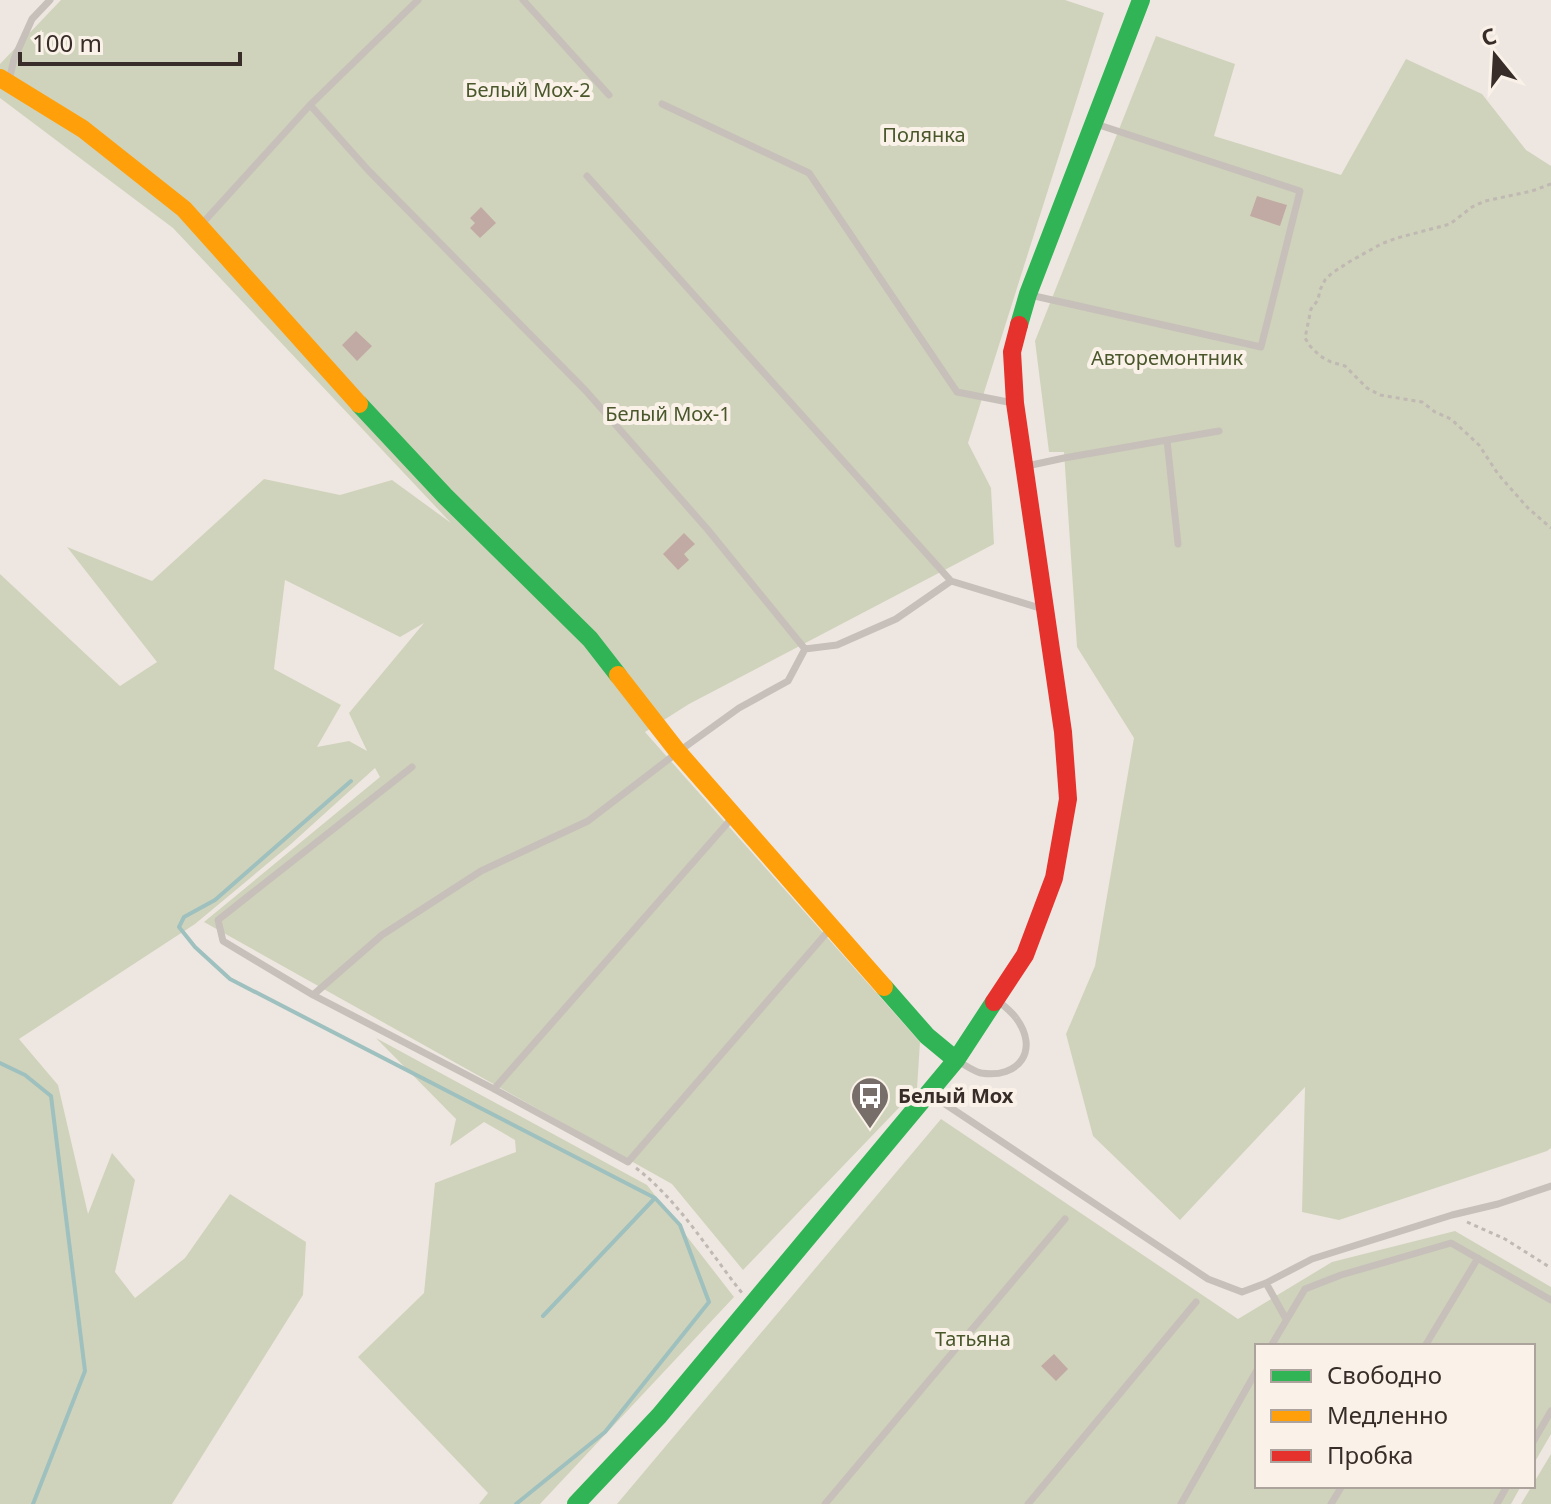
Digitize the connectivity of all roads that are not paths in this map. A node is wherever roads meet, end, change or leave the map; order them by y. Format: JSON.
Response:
{"nodes":[{"id":1,"x":50,"y":0,"type":"edge"},
{"id":2,"x":418,"y":0,"type":"edge"},
{"id":3,"x":523,"y":0,"type":"edge"},
{"id":4,"x":1141,"y":0,"type":"edge"},
{"id":5,"x":4,"y":81,"type":"edge"},
{"id":6,"x":609,"y":95,"type":"dead end"},
{"id":7,"x":662,"y":104,"type":"dead end"},
{"id":8,"x":310,"y":105,"type":"junction"},
{"id":9,"x":1093,"y":123,"type":"junction"},
{"id":10,"x":587,"y":176,"type":"dead end"},
{"id":11,"x":200,"y":227,"type":"junction"},
{"id":12,"x":1028,"y":294,"type":"junction"},
{"id":13,"x":1015,"y":403,"type":"junction"},
{"id":14,"x":1219,"y":431,"type":"dead end"},
{"id":15,"x":1167,"y":440,"type":"junction"},
{"id":16,"x":1024,"y":467,"type":"junction"},
{"id":17,"x":1178,"y":544,"type":"dead end"},
{"id":18,"x":951,"y":581,"type":"junction"},
{"id":19,"x":1045,"y":609,"type":"junction"},
{"id":20,"x":805,"y":649,"type":"junction"},
{"id":21,"x":678,"y":752,"type":"junction"},
{"id":22,"x":412,"y":767,"type":"dead end"},
{"id":23,"x":734,"y":816,"type":"junction"},
{"id":24,"x":831,"y":927,"type":"junction"},
{"id":25,"x":313,"y":995,"type":"junction"},
{"id":26,"x":997,"y":1000,"type":"junction"},
{"id":27,"x":956,"y":1060,"type":"junction"},
{"id":28,"x":494,"y":1089,"type":"junction"},
{"id":29,"x":928,"y":1093,"type":"junction"},
{"id":30,"x":1551,"y":1186,"type":"edge"},
{"id":31,"x":1065,"y":1219,"type":"dead end"},
{"id":32,"x":1478,"y":1258,"type":"junction"},
{"id":33,"x":1266,"y":1283,"type":"junction"},
{"id":34,"x":1551,"y":1300,"type":"edge"},
{"id":35,"x":1196,"y":1302,"type":"dead end"},
{"id":36,"x":1286,"y":1319,"type":"junction"},
{"id":37,"x":1272,"y":1344,"type":"edge"},
{"id":38,"x":1426,"y":1344,"type":"edge"},
{"id":39,"x":1255,"y":1374,"type":"edge"},
{"id":40,"x":1551,"y":1411,"type":"edge"},
{"id":41,"x":1535,"y":1439,"type":"edge"},
{"id":42,"x":583,"y":1502,"type":"edge"},
{"id":43,"x":825,"y":1504,"type":"edge"},
{"id":44,"x":1028,"y":1504,"type":"edge"},
{"id":45,"x":1181,"y":1504,"type":"edge"}],
"edges":[{"from":1,"to":5,"type":"lane"},
{"from":2,"to":8,"type":"lane"},
{"from":3,"to":6,"type":"lane"},
{"from":4,"to":9,"type":"street"},
{"from":5,"to":11,"type":"street"},
{"from":7,"to":13,"type":"lane"},
{"from":8,"to":11,"type":"lane"},
{"from":8,"to":20,"type":"lane"},
{"from":9,"to":12,"type":"street"},
{"from":9,"to":12,"type":"lane"},
{"from":10,"to":18,"type":"lane"},
{"from":11,"to":21,"type":"street"},
{"from":12,"to":13,"type":"street"},
{"from":13,"to":16,"type":"street"},
{"from":14,"to":15,"type":"lane"},
{"from":15,"to":16,"type":"lane"},
{"from":15,"to":17,"type":"lane"},
{"from":16,"to":19,"type":"street"},
{"from":18,"to":19,"type":"lane"},
{"from":18,"to":20,"type":"lane"},
{"from":19,"to":26,"type":"street"},
{"from":20,"to":21,"type":"lane"},
{"from":21,"to":23,"type":"street"},
{"from":21,"to":25,"type":"lane"},
{"from":22,"to":25,"type":"lane"},
{"from":23,"to":24,"type":"street"},
{"from":23,"to":28,"type":"lane"},
{"from":24,"to":27,"type":"street"},
{"from":24,"to":28,"type":"lane"},
{"from":25,"to":28,"type":"lane"},
{"from":26,"to":27,"type":"street"},
{"from":26,"to":27,"type":"lane"},
{"from":27,"to":29,"type":"street"},
{"from":29,"to":33,"type":"lane"},
{"from":29,"to":42,"type":"street"},
{"from":30,"to":33,"type":"lane"},
{"from":31,"to":43,"type":"lane"},
{"from":32,"to":34,"type":"lane"},
{"from":32,"to":36,"type":"lane"},
{"from":32,"to":38,"type":"lane"},
{"from":33,"to":36,"type":"lane"},
{"from":35,"to":44,"type":"lane"},
{"from":36,"to":37,"type":"lane"},
{"from":39,"to":45,"type":"lane"},
{"from":40,"to":41,"type":"lane"}]}
